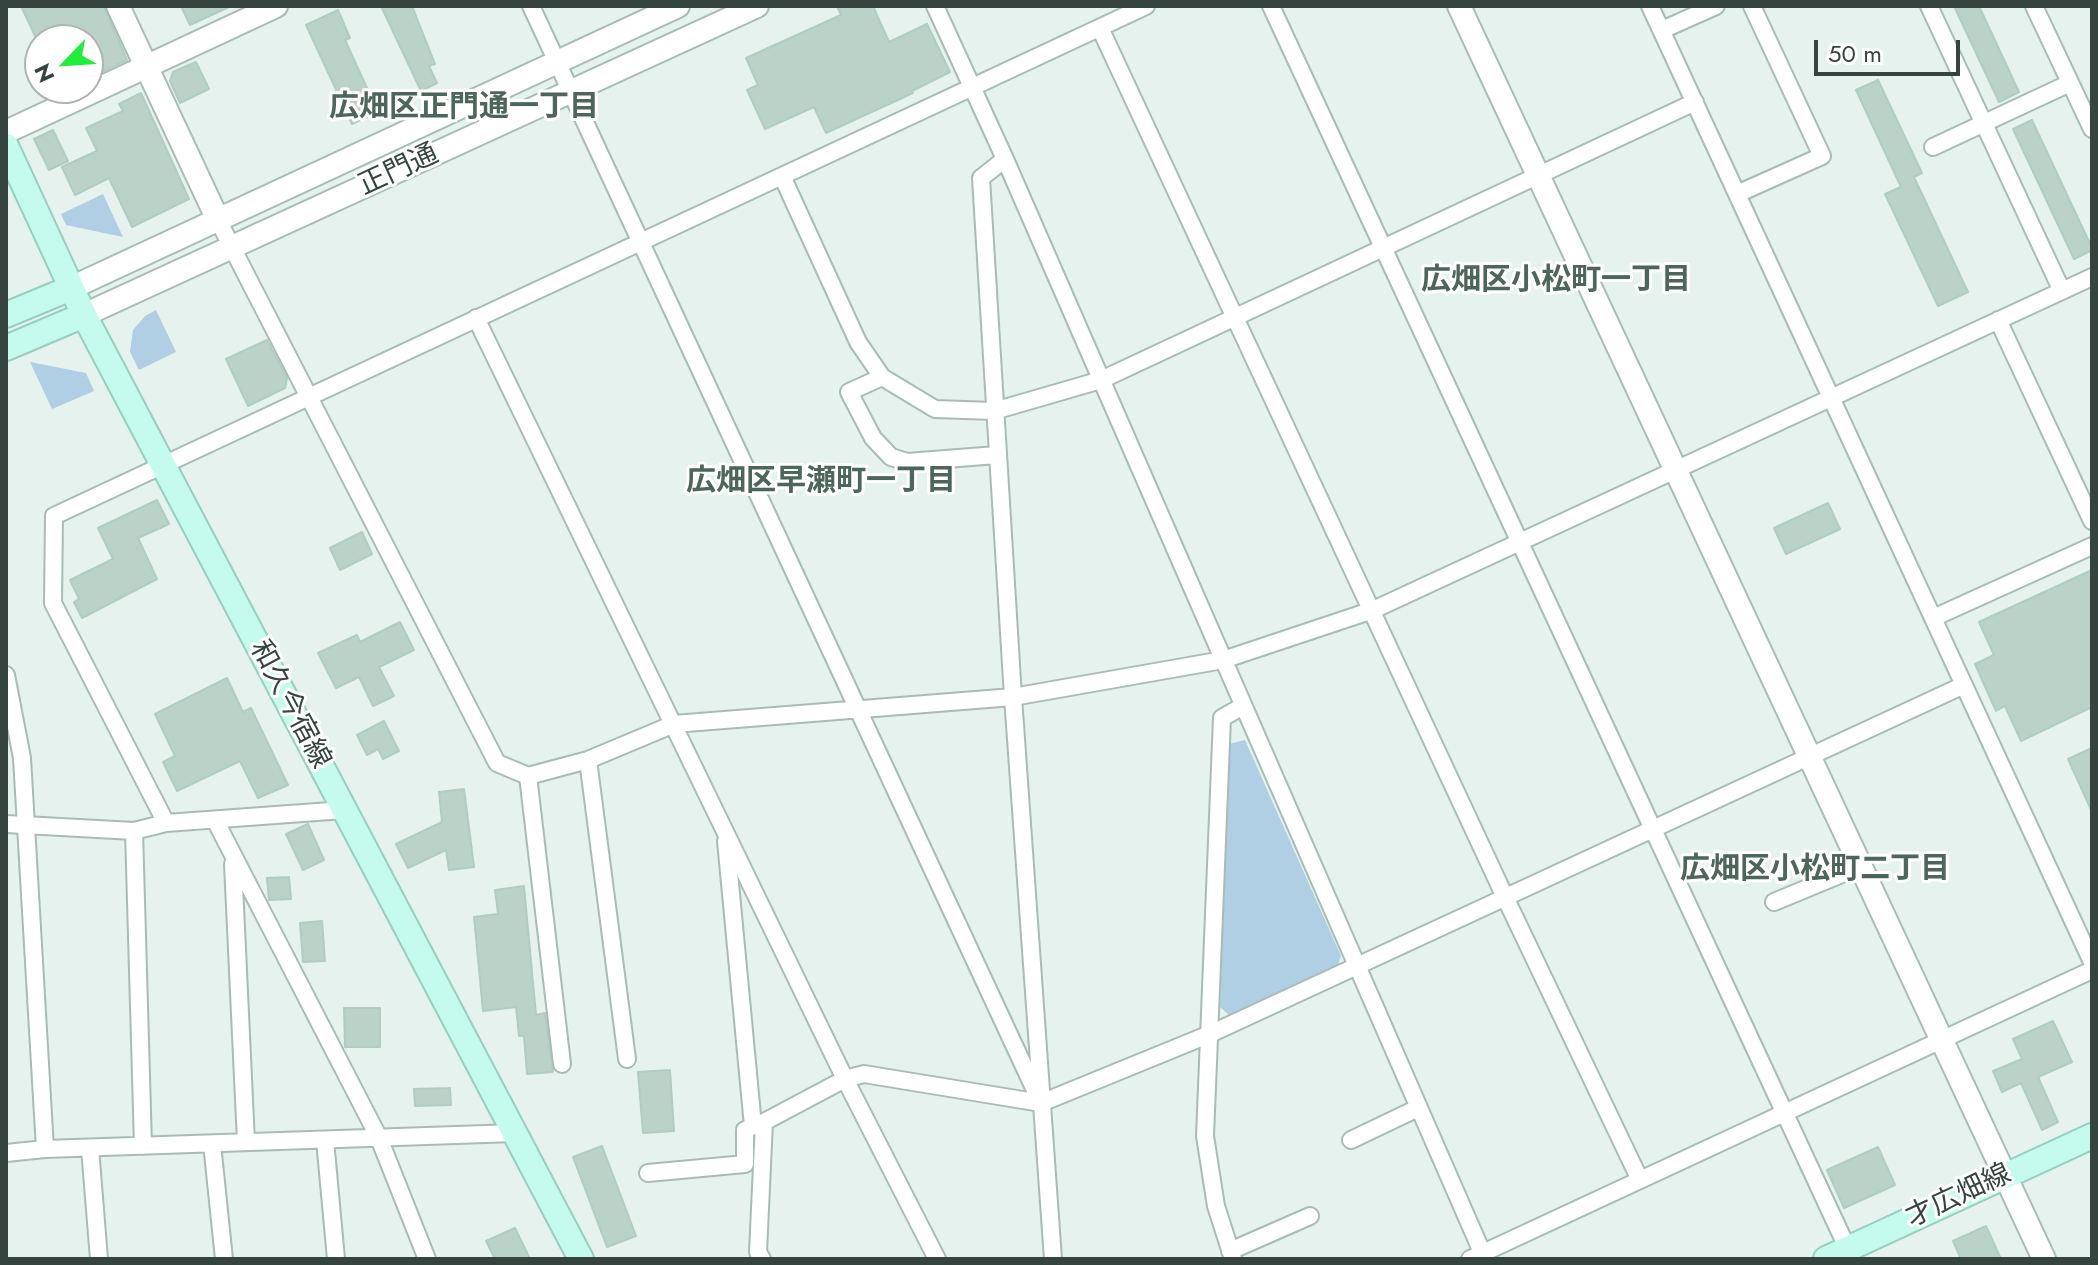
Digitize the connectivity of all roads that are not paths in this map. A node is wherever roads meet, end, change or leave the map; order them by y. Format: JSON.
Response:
{"nodes":[{"id":1,"x":118,"y":6,"type":"edge"},
{"id":2,"x":276,"y":6,"type":"edge"},
{"id":3,"x":531,"y":6,"type":"edge"},
{"id":4,"x":678,"y":6,"type":"edge"},
{"id":5,"x":757,"y":6,"type":"edge"},
{"id":6,"x":935,"y":6,"type":"edge"},
{"id":7,"x":1146,"y":6,"type":"edge"},
{"id":8,"x":1271,"y":6,"type":"edge"},
{"id":9,"x":1459,"y":6,"type":"edge"},
{"id":10,"x":1650,"y":6,"type":"edge"},
{"id":11,"x":1716,"y":6,"type":"edge"},
{"id":12,"x":1752,"y":6,"type":"edge"},
{"id":13,"x":1929,"y":6,"type":"edge"},
{"id":14,"x":2034,"y":6,"type":"edge"},
{"id":15,"x":1100,"y":28,"type":"junction"},
{"id":16,"x":1662,"y":30,"type":"junction"},
{"id":17,"x":558,"y":63,"type":"junction"},
{"id":18,"x":146,"y":67,"type":"junction"},
{"id":19,"x":2070,"y":83,"type":"junction"},
{"id":20,"x":971,"y":87,"type":"junction"},
{"id":21,"x":572,"y":93,"type":"junction"},
{"id":22,"x":1695,"y":102,"type":"junction"},
{"id":23,"x":1984,"y":124,"type":"junction"},
{"id":24,"x":2092,"y":129,"type":"edge"},
{"id":25,"x":6,"y":132,"type":"edge"},
{"id":26,"x":6,"y":146,"type":"edge"},
{"id":27,"x":1933,"y":147,"type":"dead end"},
{"id":28,"x":1005,"y":159,"type":"junction"},
{"id":29,"x":1538,"y":175,"type":"junction"},
{"id":30,"x":782,"y":176,"type":"junction"},
{"id":31,"x":1737,"y":194,"type":"junction"},
{"id":32,"x":218,"y":220,"type":"junction"},
{"id":33,"x":641,"y":241,"type":"junction"},
{"id":34,"x":232,"y":247,"type":"junction"},
{"id":35,"x":1383,"y":247,"type":"junction"},
{"id":36,"x":2092,"y":277,"type":"edge"},
{"id":37,"x":71,"y":288,"type":"junction"},
{"id":38,"x":2062,"y":291,"type":"junction"},
{"id":39,"x":6,"y":315,"type":"edge"},
{"id":40,"x":84,"y":315,"type":"junction"},
{"id":41,"x":476,"y":318,"type":"junction"},
{"id":42,"x":1236,"y":318,"type":"junction"},
{"id":43,"x":1998,"y":320,"type":"junction"},
{"id":44,"x":6,"y":348,"type":"edge"},
{"id":45,"x":882,"y":377,"type":"junction"},
{"id":46,"x":1101,"y":380,"type":"junction"},
{"id":47,"x":309,"y":396,"type":"junction"},
{"id":48,"x":1832,"y":398,"type":"junction"},
{"id":49,"x":994,"y":411,"type":"junction"},
{"id":50,"x":997,"y":455,"type":"junction"},
{"id":51,"x":162,"y":464,"type":"junction"},
{"id":52,"x":1676,"y":471,"type":"junction"},
{"id":53,"x":2092,"y":521,"type":"edge"},
{"id":54,"x":1521,"y":542,"type":"junction"},
{"id":55,"x":2092,"y":546,"type":"edge"},
{"id":56,"x":1373,"y":610,"type":"junction"},
{"id":57,"x":1933,"y":618,"type":"junction"},
{"id":58,"x":1223,"y":660,"type":"junction"},
{"id":59,"x":6,"y":675,"type":"edge"},
{"id":60,"x":1964,"y":685,"type":"junction"},
{"id":61,"x":1013,"y":697,"type":"junction"},
{"id":62,"x":1243,"y":706,"type":"junction"},
{"id":63,"x":857,"y":708,"type":"junction"},
{"id":64,"x":674,"y":724,"type":"junction"},
{"id":65,"x":1809,"y":755,"type":"junction"},
{"id":66,"x":588,"y":760,"type":"junction"},
{"id":67,"x":528,"y":776,"type":"junction"},
{"id":68,"x":344,"y":810,"type":"junction"},
{"id":69,"x":215,"y":820,"type":"junction"},
{"id":70,"x":26,"y":823,"type":"junction"},
{"id":71,"x":166,"y":823,"type":"junction"},
{"id":72,"x":6,"y":824,"type":"edge"},
{"id":73,"x":725,"y":827,"type":"junction"},
{"id":74,"x":1652,"y":827,"type":"junction"},
{"id":75,"x":134,"y":831,"type":"junction"},
{"id":76,"x":233,"y":856,"type":"junction"},
{"id":77,"x":1861,"y":866,"type":"junction"},
{"id":78,"x":1505,"y":897,"type":"junction"},
{"id":79,"x":1774,"y":902,"type":"dead end"},
{"id":80,"x":2092,"y":962,"type":"edge"},
{"id":81,"x":1356,"y":966,"type":"junction"},
{"id":82,"x":2092,"y":970,"type":"edge"},
{"id":83,"x":1210,"y":1034,"type":"junction"},
{"id":84,"x":1943,"y":1039,"type":"junction"},
{"id":85,"x":627,"y":1059,"type":"dead end"},
{"id":86,"x":562,"y":1064,"type":"dead end"},
{"id":87,"x":845,"y":1079,"type":"junction"},
{"id":88,"x":1041,"y":1103,"type":"junction"},
{"id":89,"x":1418,"y":1108,"type":"junction"},
{"id":90,"x":1784,"y":1113,"type":"junction"},
{"id":91,"x":758,"y":1124,"type":"junction"},
{"id":92,"x":515,"y":1133,"type":"junction"},
{"id":93,"x":2092,"y":1136,"type":"edge"},
{"id":94,"x":379,"y":1138,"type":"junction"},
{"id":95,"x":325,"y":1140,"type":"junction"},
{"id":96,"x":1351,"y":1140,"type":"dead end"},
{"id":97,"x":246,"y":1142,"type":"junction"},
{"id":98,"x":212,"y":1144,"type":"junction"},
{"id":99,"x":143,"y":1146,"type":"junction"},
{"id":100,"x":90,"y":1148,"type":"junction"},
{"id":101,"x":45,"y":1149,"type":"junction"},
{"id":102,"x":6,"y":1153,"type":"edge"},
{"id":103,"x":648,"y":1173,"type":"dead end"},
{"id":104,"x":2006,"y":1176,"type":"junction"},
{"id":105,"x":1640,"y":1180,"type":"junction"},
{"id":106,"x":1310,"y":1216,"type":"dead end"},
{"id":107,"x":1231,"y":1255,"type":"edge"},
{"id":108,"x":1842,"y":1256,"type":"edge"},
{"id":109,"x":1479,"y":1257,"type":"edge"},
{"id":110,"x":99,"y":1259,"type":"edge"},
{"id":111,"x":224,"y":1259,"type":"edge"},
{"id":112,"x":336,"y":1259,"type":"edge"},
{"id":113,"x":427,"y":1259,"type":"edge"},
{"id":114,"x":581,"y":1259,"type":"edge"},
{"id":115,"x":762,"y":1259,"type":"edge"},
{"id":116,"x":937,"y":1259,"type":"edge"},
{"id":117,"x":1053,"y":1259,"type":"edge"},
{"id":118,"x":2044,"y":1259,"type":"edge"}],
"edges":[{"from":1,"to":18,"type":"street"},
{"from":2,"to":18,"type":"street"},
{"from":3,"to":17,"type":"street"},
{"from":4,"to":17,"type":"street","name":"正門通"},
{"from":5,"to":21,"type":"street","name":"正門通"},
{"from":6,"to":20,"type":"street"},
{"from":7,"to":15,"type":"street"},
{"from":8,"to":35,"type":"street"},
{"from":9,"to":29,"type":"street"},
{"from":10,"to":16,"type":"street"},
{"from":11,"to":16,"type":"street"},
{"from":12,"to":31,"type":"street"},
{"from":13,"to":23,"type":"street"},
{"from":14,"to":19,"type":"street"},
{"from":15,"to":20,"type":"street"},
{"from":15,"to":42,"type":"street"},
{"from":16,"to":22,"type":"street"},
{"from":17,"to":21,"type":"street"},
{"from":17,"to":32,"type":"street","name":"正門通"},
{"from":18,"to":25,"type":"street"},
{"from":18,"to":32,"type":"street"},
{"from":19,"to":23,"type":"street"},
{"from":19,"to":24,"type":"street"},
{"from":20,"to":28,"type":"street"},
{"from":20,"to":30,"type":"street"},
{"from":21,"to":33,"type":"street"},
{"from":21,"to":34,"type":"street","name":"正門通"},
{"from":22,"to":29,"type":"street"},
{"from":22,"to":31,"type":"street"},
{"from":23,"to":27,"type":"street"},
{"from":23,"to":38,"type":"street"},
{"from":26,"to":37,"type":"main road","name":"和久今宿線"},
{"from":28,"to":46,"type":"street"},
{"from":28,"to":49,"type":"street"},
{"from":29,"to":35,"type":"street"},
{"from":29,"to":52,"type":"street"},
{"from":30,"to":33,"type":"street"},
{"from":30,"to":45,"type":"street"},
{"from":31,"to":48,"type":"street"},
{"from":32,"to":34,"type":"street"},
{"from":32,"to":37,"type":"street","name":"正門通"},
{"from":33,"to":41,"type":"street"},
{"from":33,"to":63,"type":"street"},
{"from":34,"to":40,"type":"street","name":"正門通"},
{"from":34,"to":47,"type":"street"},
{"from":35,"to":42,"type":"street"},
{"from":35,"to":54,"type":"street"},
{"from":36,"to":38,"type":"street"},
{"from":37,"to":39,"type":"main road"},
{"from":37,"to":40,"type":"main road","name":"和久今宿線"},
{"from":38,"to":43,"type":"street"},
{"from":40,"to":44,"type":"main road"},
{"from":40,"to":51,"type":"main road","name":"和久今宿線"},
{"from":41,"to":47,"type":"street"},
{"from":41,"to":64,"type":"street"},
{"from":42,"to":46,"type":"street"},
{"from":42,"to":56,"type":"street"},
{"from":43,"to":48,"type":"street"},
{"from":43,"to":53,"type":"street"},
{"from":45,"to":49,"type":"street"},
{"from":45,"to":50,"type":"street"},
{"from":46,"to":49,"type":"street"},
{"from":46,"to":58,"type":"street"},
{"from":47,"to":51,"type":"street"},
{"from":47,"to":67,"type":"street"},
{"from":48,"to":52,"type":"street"},
{"from":48,"to":57,"type":"street"},
{"from":49,"to":50,"type":"street"},
{"from":50,"to":61,"type":"street"},
{"from":51,"to":68,"type":"main road","name":"和久今宿線"},
{"from":51,"to":71,"type":"street"},
{"from":52,"to":54,"type":"street"},
{"from":52,"to":65,"type":"street"},
{"from":54,"to":56,"type":"street"},
{"from":54,"to":74,"type":"street"},
{"from":55,"to":57,"type":"street"},
{"from":56,"to":58,"type":"street"},
{"from":56,"to":78,"type":"street"},
{"from":57,"to":60,"type":"street"},
{"from":58,"to":61,"type":"street"},
{"from":58,"to":62,"type":"street"},
{"from":59,"to":70,"type":"street"},
{"from":60,"to":65,"type":"street"},
{"from":60,"to":80,"type":"street"},
{"from":61,"to":63,"type":"street"},
{"from":61,"to":88,"type":"street"},
{"from":62,"to":81,"type":"street"},
{"from":62,"to":83,"type":"street"},
{"from":63,"to":64,"type":"street"},
{"from":63,"to":88,"type":"street"},
{"from":64,"to":66,"type":"street"},
{"from":64,"to":73,"type":"street"},
{"from":65,"to":74,"type":"street"},
{"from":65,"to":77,"type":"street"},
{"from":66,"to":67,"type":"street"},
{"from":66,"to":85,"type":"street"},
{"from":67,"to":86,"type":"street"},
{"from":68,"to":69,"type":"street"},
{"from":68,"to":92,"type":"main road","name":"和久今宿線"},
{"from":69,"to":71,"type":"street"},
{"from":69,"to":76,"type":"street"},
{"from":70,"to":72,"type":"street"},
{"from":70,"to":75,"type":"street"},
{"from":70,"to":101,"type":"street"},
{"from":71,"to":75,"type":"street"},
{"from":73,"to":87,"type":"street"},
{"from":73,"to":91,"type":"street"},
{"from":74,"to":78,"type":"street"},
{"from":74,"to":90,"type":"street"},
{"from":75,"to":99,"type":"street"},
{"from":76,"to":94,"type":"street"},
{"from":76,"to":97,"type":"street"},
{"from":77,"to":79,"type":"street"},
{"from":77,"to":84,"type":"street"},
{"from":78,"to":81,"type":"street"},
{"from":78,"to":105,"type":"street"},
{"from":81,"to":83,"type":"street"},
{"from":81,"to":89,"type":"street"},
{"from":82,"to":84,"type":"street"},
{"from":83,"to":88,"type":"street"},
{"from":83,"to":107,"type":"street"},
{"from":84,"to":90,"type":"street"},
{"from":84,"to":104,"type":"street"},
{"from":87,"to":88,"type":"street"},
{"from":87,"to":91,"type":"street"},
{"from":87,"to":116,"type":"street"},
{"from":88,"to":117,"type":"street"},
{"from":89,"to":96,"type":"street"},
{"from":89,"to":109,"type":"street"},
{"from":90,"to":105,"type":"street"},
{"from":90,"to":108,"type":"street"},
{"from":91,"to":103,"type":"street"},
{"from":91,"to":115,"type":"street"},
{"from":92,"to":94,"type":"street"},
{"from":92,"to":114,"type":"main road","name":"和久今宿線"},
{"from":93,"to":104,"type":"main road","name":"才広畑線"},
{"from":94,"to":95,"type":"street"},
{"from":94,"to":113,"type":"street"},
{"from":95,"to":97,"type":"street"},
{"from":95,"to":112,"type":"street"},
{"from":97,"to":98,"type":"street"},
{"from":98,"to":99,"type":"street"},
{"from":98,"to":111,"type":"street"},
{"from":99,"to":100,"type":"street"},
{"from":100,"to":101,"type":"street"},
{"from":100,"to":110,"type":"street"},
{"from":101,"to":102,"type":"street"},
{"from":104,"to":108,"type":"main road","name":"才広畑線"},
{"from":104,"to":118,"type":"street"},
{"from":105,"to":109,"type":"street"},
{"from":106,"to":107,"type":"street"}]}
